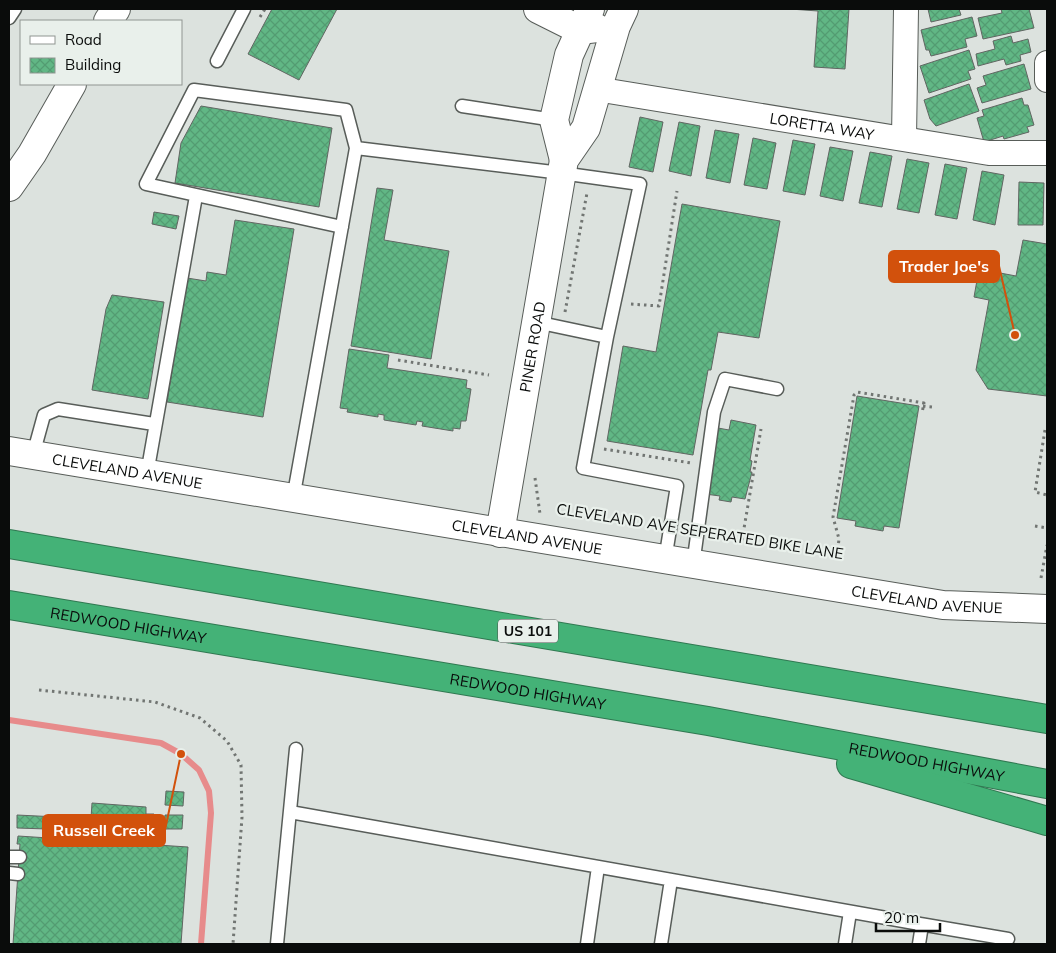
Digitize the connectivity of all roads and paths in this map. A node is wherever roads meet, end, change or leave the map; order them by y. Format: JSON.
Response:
{"nodes":[{"id":1,"x":15,"y":9,"type":"edge"},
{"id":2,"x":116,"y":9,"type":"edge"},
{"id":3,"x":244,"y":9,"type":"edge"},
{"id":4,"x":538,"y":9,"type":"edge"},
{"id":5,"x":906,"y":9,"type":"edge"},
{"id":6,"x":612,"y":15,"type":"edge"},
{"id":7,"x":9,"y":18,"type":"edge"},
{"id":8,"x":585,"y":19,"type":"edge"},
{"id":9,"x":109,"y":20,"type":"edge"},
{"id":10,"x":217,"y":61,"type":"dead end"},
{"id":11,"x":1047,"y":63,"type":"edge"},
{"id":12,"x":1047,"y":80,"type":"edge"},
{"id":13,"x":71,"y":85,"type":"edge"},
{"id":14,"x":596,"y":89,"type":"junction"},
{"id":15,"x":462,"y":106,"type":"dead end"},
{"id":16,"x":554,"y":120,"type":"junction"},
{"id":17,"x":904,"y":138,"type":"junction"},
{"id":18,"x":356,"y":148,"type":"junction"},
{"id":19,"x":1047,"y":153,"type":"edge"},
{"id":20,"x":563,"y":166,"type":"junction"},
{"id":21,"x":590,"y":177,"type":"junction"},
{"id":22,"x":9,"y":187,"type":"edge"},
{"id":23,"x":677,"y":191,"type":"dead end"},
{"id":24,"x":196,"y":196,"type":"junction"},
{"id":25,"x":342,"y":227,"type":"junction"},
{"id":26,"x":628,"y":310,"type":"dead end"},
{"id":27,"x":549,"y":324,"type":"junction"},
{"id":28,"x":607,"y":337,"type":"junction"},
{"id":29,"x":398,"y":360,"type":"dead end"},
{"id":30,"x":489,"y":375,"type":"dead end"},
{"id":31,"x":777,"y":390,"type":"dead end"},
{"id":32,"x":923,"y":406,"type":"junction"},
{"id":33,"x":933,"y":408,"type":"dead end"},
{"id":34,"x":922,"y":413,"type":"dead end"},
{"id":35,"x":154,"y":424,"type":"junction"},
{"id":36,"x":761,"y":429,"type":"dead end"},
{"id":37,"x":1045,"y":430,"type":"dead end"},
{"id":38,"x":599,"y":448,"type":"dead end"},
{"id":39,"x":21,"y":453,"type":"edge"},
{"id":40,"x":694,"y":463,"type":"dead end"},
{"id":41,"x":535,"y":473,"type":"dead end"},
{"id":42,"x":147,"y":474,"type":"junction"},
{"id":43,"x":1047,"y":495,"type":"edge"},
{"id":44,"x":293,"y":499,"type":"junction"},
{"id":45,"x":540,"y":516,"type":"dead end"},
{"id":46,"x":1035,"y":526,"type":"dead end"},
{"id":47,"x":1047,"y":528,"type":"edge"},
{"id":48,"x":500,"y":533,"type":"junction"},
{"id":49,"x":742,"y":540,"type":"dead end"},
{"id":50,"x":9,"y":544,"type":"edge"},
{"id":51,"x":1047,"y":545,"type":"edge"},
{"id":52,"x":837,"y":556,"type":"dead end"},
{"id":53,"x":665,"y":560,"type":"junction"},
{"id":54,"x":693,"y":565,"type":"junction"},
{"id":55,"x":1041,"y":578,"type":"dead end"},
{"id":56,"x":9,"y":605,"type":"edge"},
{"id":57,"x":1047,"y":609,"type":"edge"},
{"id":58,"x":39,"y":690,"type":"dead end"},
{"id":59,"x":1047,"y":719,"type":"edge"},
{"id":60,"x":708,"y":721,"type":"junction"},
{"id":61,"x":296,"y":749,"type":"dead end"},
{"id":62,"x":1047,"y":784,"type":"edge"},
{"id":63,"x":290,"y":812,"type":"junction"},
{"id":64,"x":1047,"y":822,"type":"edge"},
{"id":65,"x":598,"y":867,"type":"junction"},
{"id":66,"x":671,"y":880,"type":"junction"},
{"id":67,"x":850,"y":912,"type":"junction"},
{"id":68,"x":920,"y":924,"type":"junction"},
{"id":69,"x":1008,"y":939,"type":"dead end"},
{"id":70,"x":233,"y":944,"type":"edge"},
{"id":71,"x":277,"y":944,"type":"edge"},
{"id":72,"x":587,"y":944,"type":"edge"},
{"id":73,"x":661,"y":944,"type":"edge"},
{"id":74,"x":845,"y":944,"type":"edge"},
{"id":75,"x":919,"y":944,"type":"edge"}],
"edges":[{"from":1,"to":7,"type":"lane"},
{"from":2,"to":9,"type":"main road"},
{"from":3,"to":10,"type":"lane"},
{"from":4,"to":8,"type":"main road"},
{"from":5,"to":17,"type":"street"},
{"from":6,"to":8,"type":"main road"},
{"from":6,"to":14,"type":"main road","name":"PINER ROAD"},
{"from":8,"to":16,"type":"main road","name":"PINER ROAD"},
{"from":11,"to":12,"type":"street"},
{"from":13,"to":22,"type":"main road"},
{"from":14,"to":17,"type":"street","name":"LORETTA WAY"},
{"from":14,"to":20,"type":"main road","name":"PINER ROAD"},
{"from":15,"to":16,"type":"lane"},
{"from":16,"to":20,"type":"main road","name":"PINER ROAD"},
{"from":17,"to":19,"type":"street","name":"LORETTA WAY"},
{"from":18,"to":20,"type":"lane"},
{"from":18,"to":24,"type":"lane"},
{"from":18,"to":25,"type":"lane"},
{"from":20,"to":21,"type":"lane"},
{"from":20,"to":27,"type":"main road","name":"PINER ROAD"},
{"from":21,"to":27,"type":"path"},
{"from":21,"to":28,"type":"lane"},
{"from":23,"to":26,"type":"path"},
{"from":24,"to":25,"type":"lane"},
{"from":24,"to":35,"type":"lane"},
{"from":25,"to":44,"type":"lane"},
{"from":27,"to":28,"type":"lane"},
{"from":27,"to":48,"type":"main road","name":"PINER ROAD"},
{"from":28,"to":53,"type":"lane"},
{"from":29,"to":30,"type":"path"},
{"from":31,"to":54,"type":"lane"},
{"from":32,"to":33,"type":"path"},
{"from":32,"to":34,"type":"path"},
{"from":32,"to":52,"type":"path"},
{"from":35,"to":39,"type":"lane"},
{"from":35,"to":42,"type":"lane"},
{"from":36,"to":49,"type":"path"},
{"from":37,"to":43,"type":"path"},
{"from":38,"to":40,"type":"path"},
{"from":39,"to":42,"type":"main road","name":"CLEVELAND AVENUE"},
{"from":41,"to":45,"type":"path","name":"CLEVELAND AVE SEPERATED BIKE LANE"},
{"from":42,"to":44,"type":"main road","name":"CLEVELAND AVENUE"},
{"from":44,"to":48,"type":"main road","name":"CLEVELAND AVENUE"},
{"from":46,"to":47,"type":"path"},
{"from":48,"to":53,"type":"main road","name":"CLEVELAND AVENUE"},
{"from":50,"to":59,"type":"highway","number":"US 101"},
{"from":51,"to":55,"type":"path"},
{"from":53,"to":54,"type":"main road","name":"CLEVELAND AVENUE"},
{"from":54,"to":57,"type":"main road","name":"CLEVELAND AVENUE"},
{"from":56,"to":60,"type":"highway","name":"REDWOOD HIGHWAY"},
{"from":58,"to":70,"type":"path"},
{"from":60,"to":62,"type":"highway","name":"REDWOOD HIGHWAY"},
{"from":60,"to":64,"type":"highway"},
{"from":61,"to":63,"type":"lane"},
{"from":63,"to":65,"type":"lane"},
{"from":63,"to":71,"type":"lane"},
{"from":65,"to":66,"type":"lane"},
{"from":65,"to":72,"type":"lane"},
{"from":66,"to":67,"type":"lane"},
{"from":66,"to":73,"type":"lane"},
{"from":67,"to":68,"type":"lane"},
{"from":67,"to":74,"type":"lane"},
{"from":68,"to":69,"type":"lane"},
{"from":68,"to":75,"type":"lane"}]}
